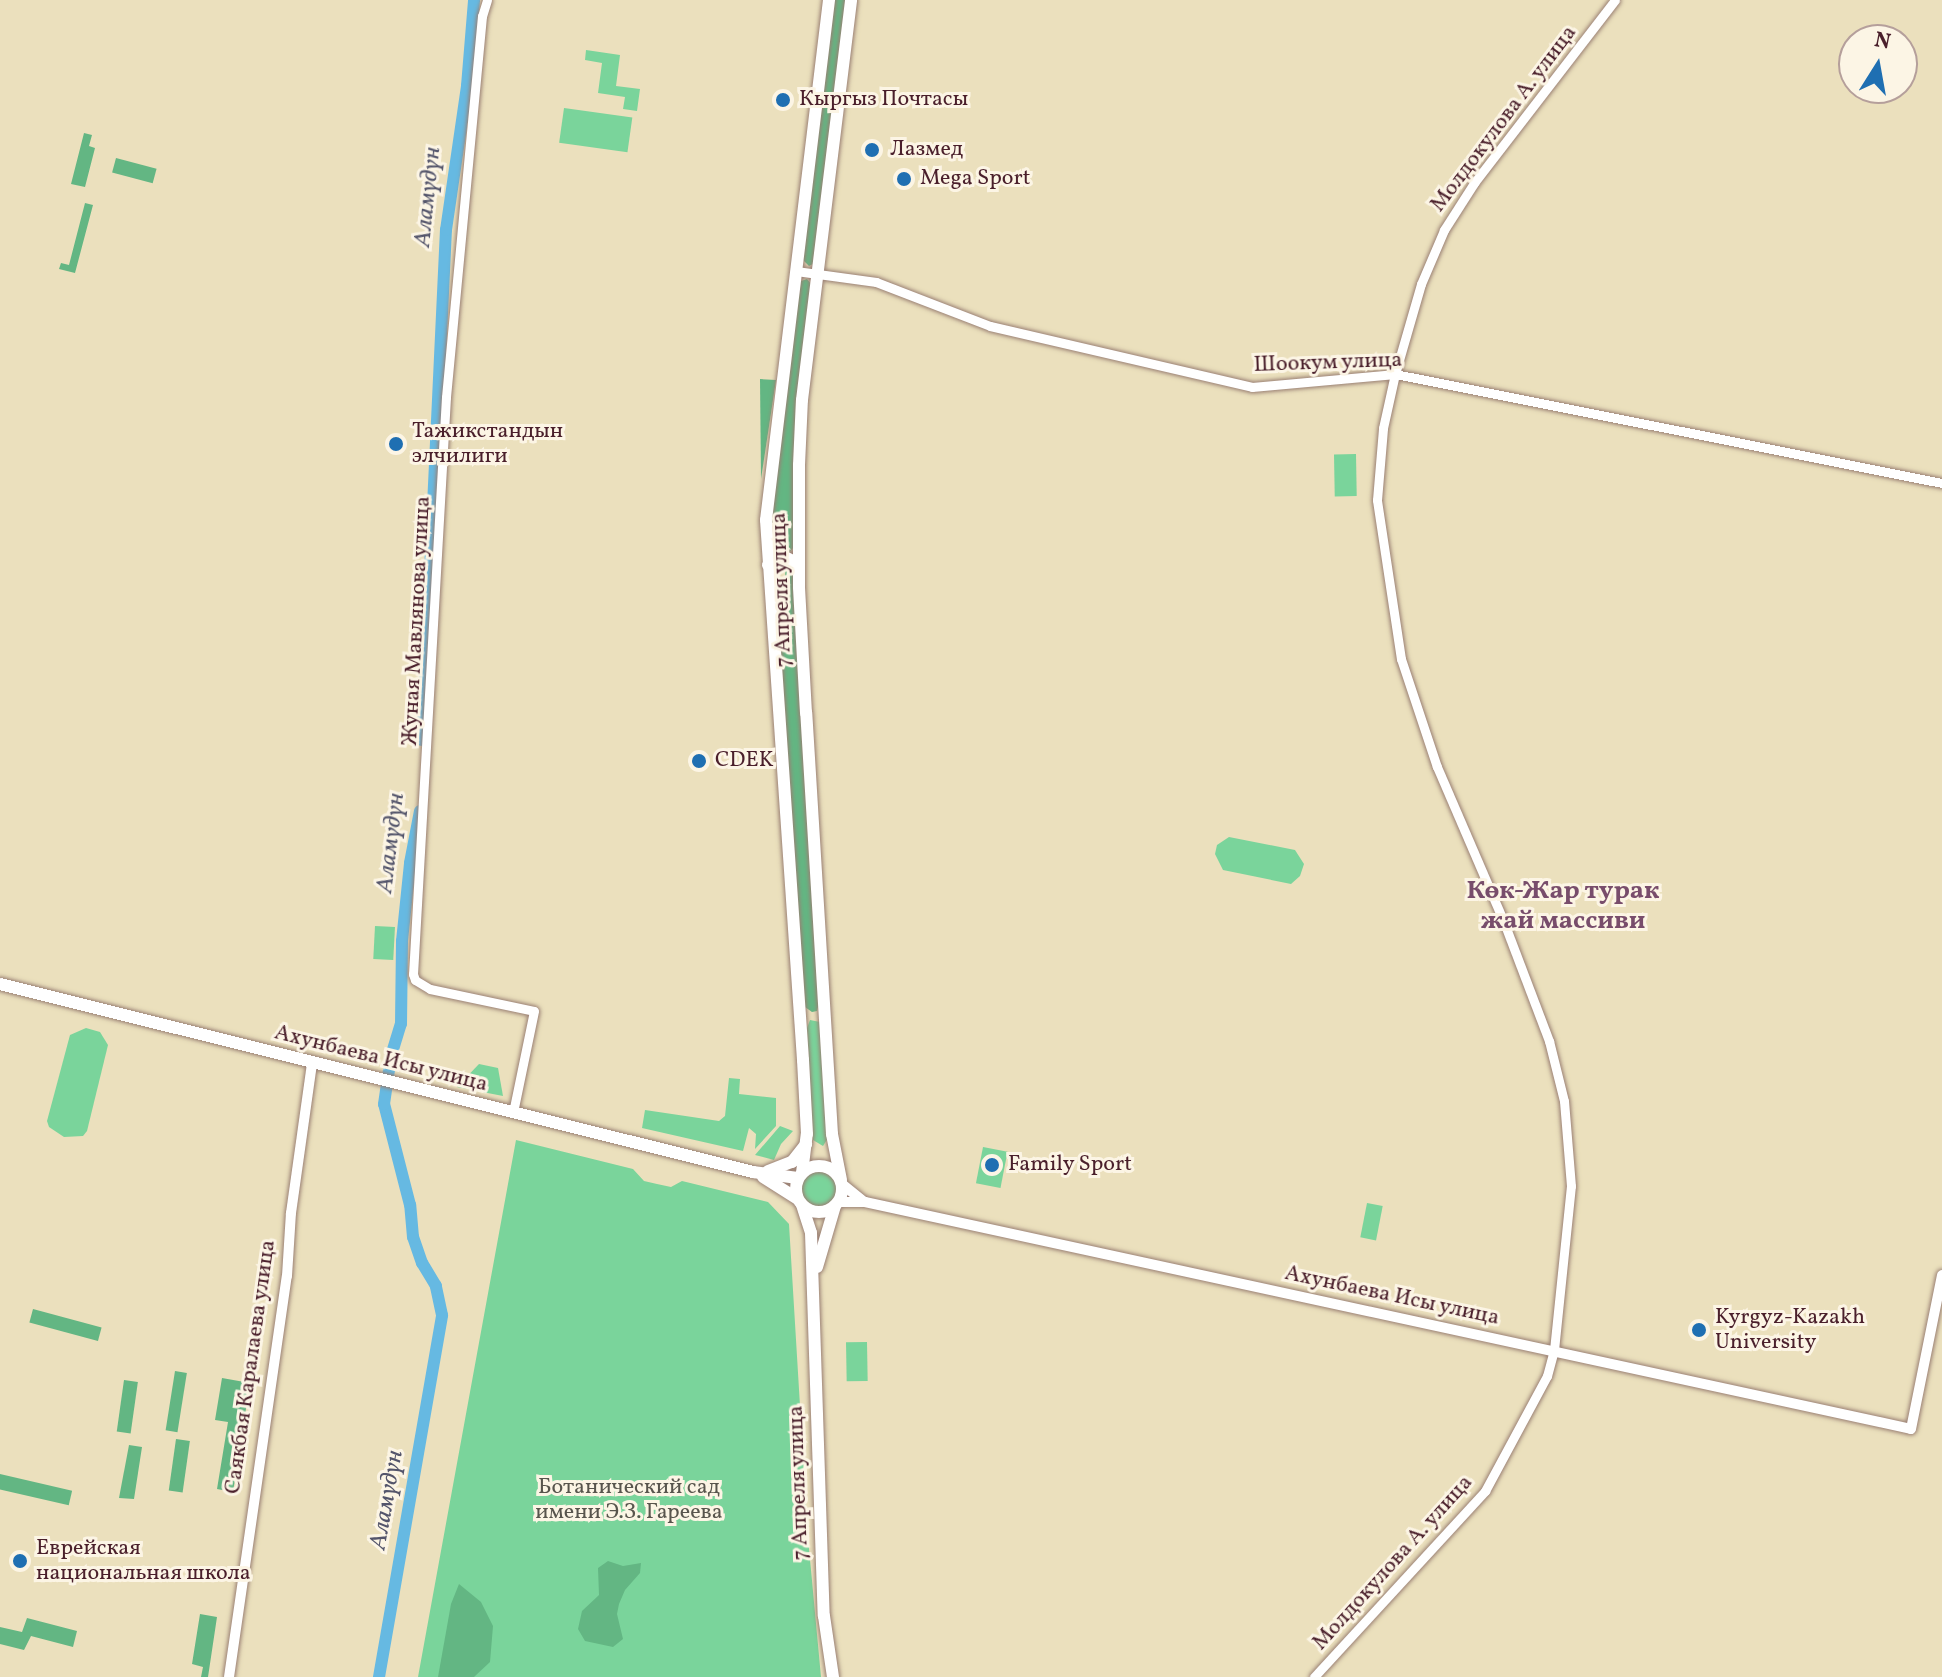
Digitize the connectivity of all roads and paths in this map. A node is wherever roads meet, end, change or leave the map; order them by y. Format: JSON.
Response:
{"nodes":[{"id":1,"x":487,"y":0,"type":"edge"},
{"id":2,"x":829,"y":0,"type":"edge"},
{"id":3,"x":851,"y":0,"type":"edge"},
{"id":4,"x":1615,"y":0,"type":"edge"},
{"id":5,"x":796,"y":271,"type":"junction"},
{"id":6,"x":818,"y":273,"type":"junction"},
{"id":7,"x":1395,"y":374,"type":"junction"},
{"id":8,"x":1942,"y":483,"type":"edge"},
{"id":9,"x":799,"y":564,"type":"junction"},
{"id":10,"x":768,"y":565,"type":"junction"},
{"id":11,"x":0,"y":984,"type":"edge"},
{"id":12,"x":825,"y":1015,"type":"junction"},
{"id":13,"x":801,"y":1017,"type":"junction"},
{"id":14,"x":312,"y":1063,"type":"junction"},
{"id":15,"x":513,"y":1112,"type":"junction"},
{"id":16,"x":807,"y":1141,"type":"junction"},
{"id":17,"x":753,"y":1172,"type":"junction"},
{"id":18,"x":800,"y":1175,"type":"junction"},
{"id":19,"x":842,"y":1182,"type":"junction"},
{"id":20,"x":800,"y":1202,"type":"junction"},
{"id":21,"x":865,"y":1202,"type":"junction"},
{"id":22,"x":837,"y":1204,"type":"junction"},
{"id":23,"x":1942,"y":1275,"type":"edge"},
{"id":24,"x":813,"y":1286,"type":"junction"},
{"id":25,"x":1554,"y":1350,"type":"junction"},
{"id":26,"x":229,"y":1677,"type":"edge"},
{"id":27,"x":833,"y":1677,"type":"edge"},
{"id":28,"x":1314,"y":1677,"type":"edge"}],
"edges":[{"from":1,"to":15,"type":"street","name":"Жуная Мавлянова улица"},
{"from":2,"to":5,"type":"main road","name":"7 Апреля улица"},
{"from":3,"to":6,"type":"main road","name":"7 Апреля улица"},
{"from":4,"to":7,"type":"street","name":"Молдокулова А. улица"},
{"from":5,"to":6,"type":"street","name":"Шоокум улица"},
{"from":5,"to":10,"type":"main road","name":"7 Апреля улица"},
{"from":6,"to":7,"type":"street","name":"Шоокум улица"},
{"from":6,"to":9,"type":"main road","name":"7 Апреля улица"},
{"from":7,"to":8,"type":"street","name":"Шоокум улица"},
{"from":7,"to":25,"type":"street","name":"Молдокулова А. улица"},
{"from":9,"to":10,"type":"main road"},
{"from":9,"to":12,"type":"main road","name":"7 Апреля улица"},
{"from":10,"to":13,"type":"main road","name":"7 Апреля улица"},
{"from":11,"to":14,"type":"main road","name":"Ахунбаева Исы улица"},
{"from":12,"to":13,"type":"main road"},
{"from":12,"to":19,"type":"main road","name":"7 Апреля улица"},
{"from":13,"to":16,"type":"main road","name":"7 Апреля улица"},
{"from":14,"to":15,"type":"main road","name":"Ахунбаева Исы улица"},
{"from":14,"to":26,"type":"main road","name":"Саякбая Каралаева улица"},
{"from":15,"to":17,"type":"main road","name":"Ахунбаева Исы улица"},
{"from":16,"to":17,"type":"main road"},
{"from":16,"to":18,"type":"main road","name":"7 Апреля улица"},
{"from":17,"to":18,"type":"main road","name":"Ахунбаева Исы улица"},
{"from":17,"to":20,"type":"main road","name":"Ахунбаева Исы улица"},
{"from":18,"to":19,"type":"main road"},
{"from":18,"to":20,"type":"main road"},
{"from":19,"to":21,"type":"main road","name":"Ахунбаева Исы улица"},
{"from":19,"to":22,"type":"main road"},
{"from":20,"to":22,"type":"main road"},
{"from":20,"to":24,"type":"main road","name":"7 Апреля улица"},
{"from":21,"to":22,"type":"main road","name":"Ахунбаева Исы улица"},
{"from":21,"to":25,"type":"main road","name":"Ахунбаева Исы улица"},
{"from":22,"to":24,"type":"main road","name":"7 Апреля улица"},
{"from":23,"to":25,"type":"main road","name":"Ахунбаева Исы улица"},
{"from":24,"to":27,"type":"main road","name":"7 Апреля улица"},
{"from":25,"to":28,"type":"street","name":"Молдокулова А. улица"}]}
